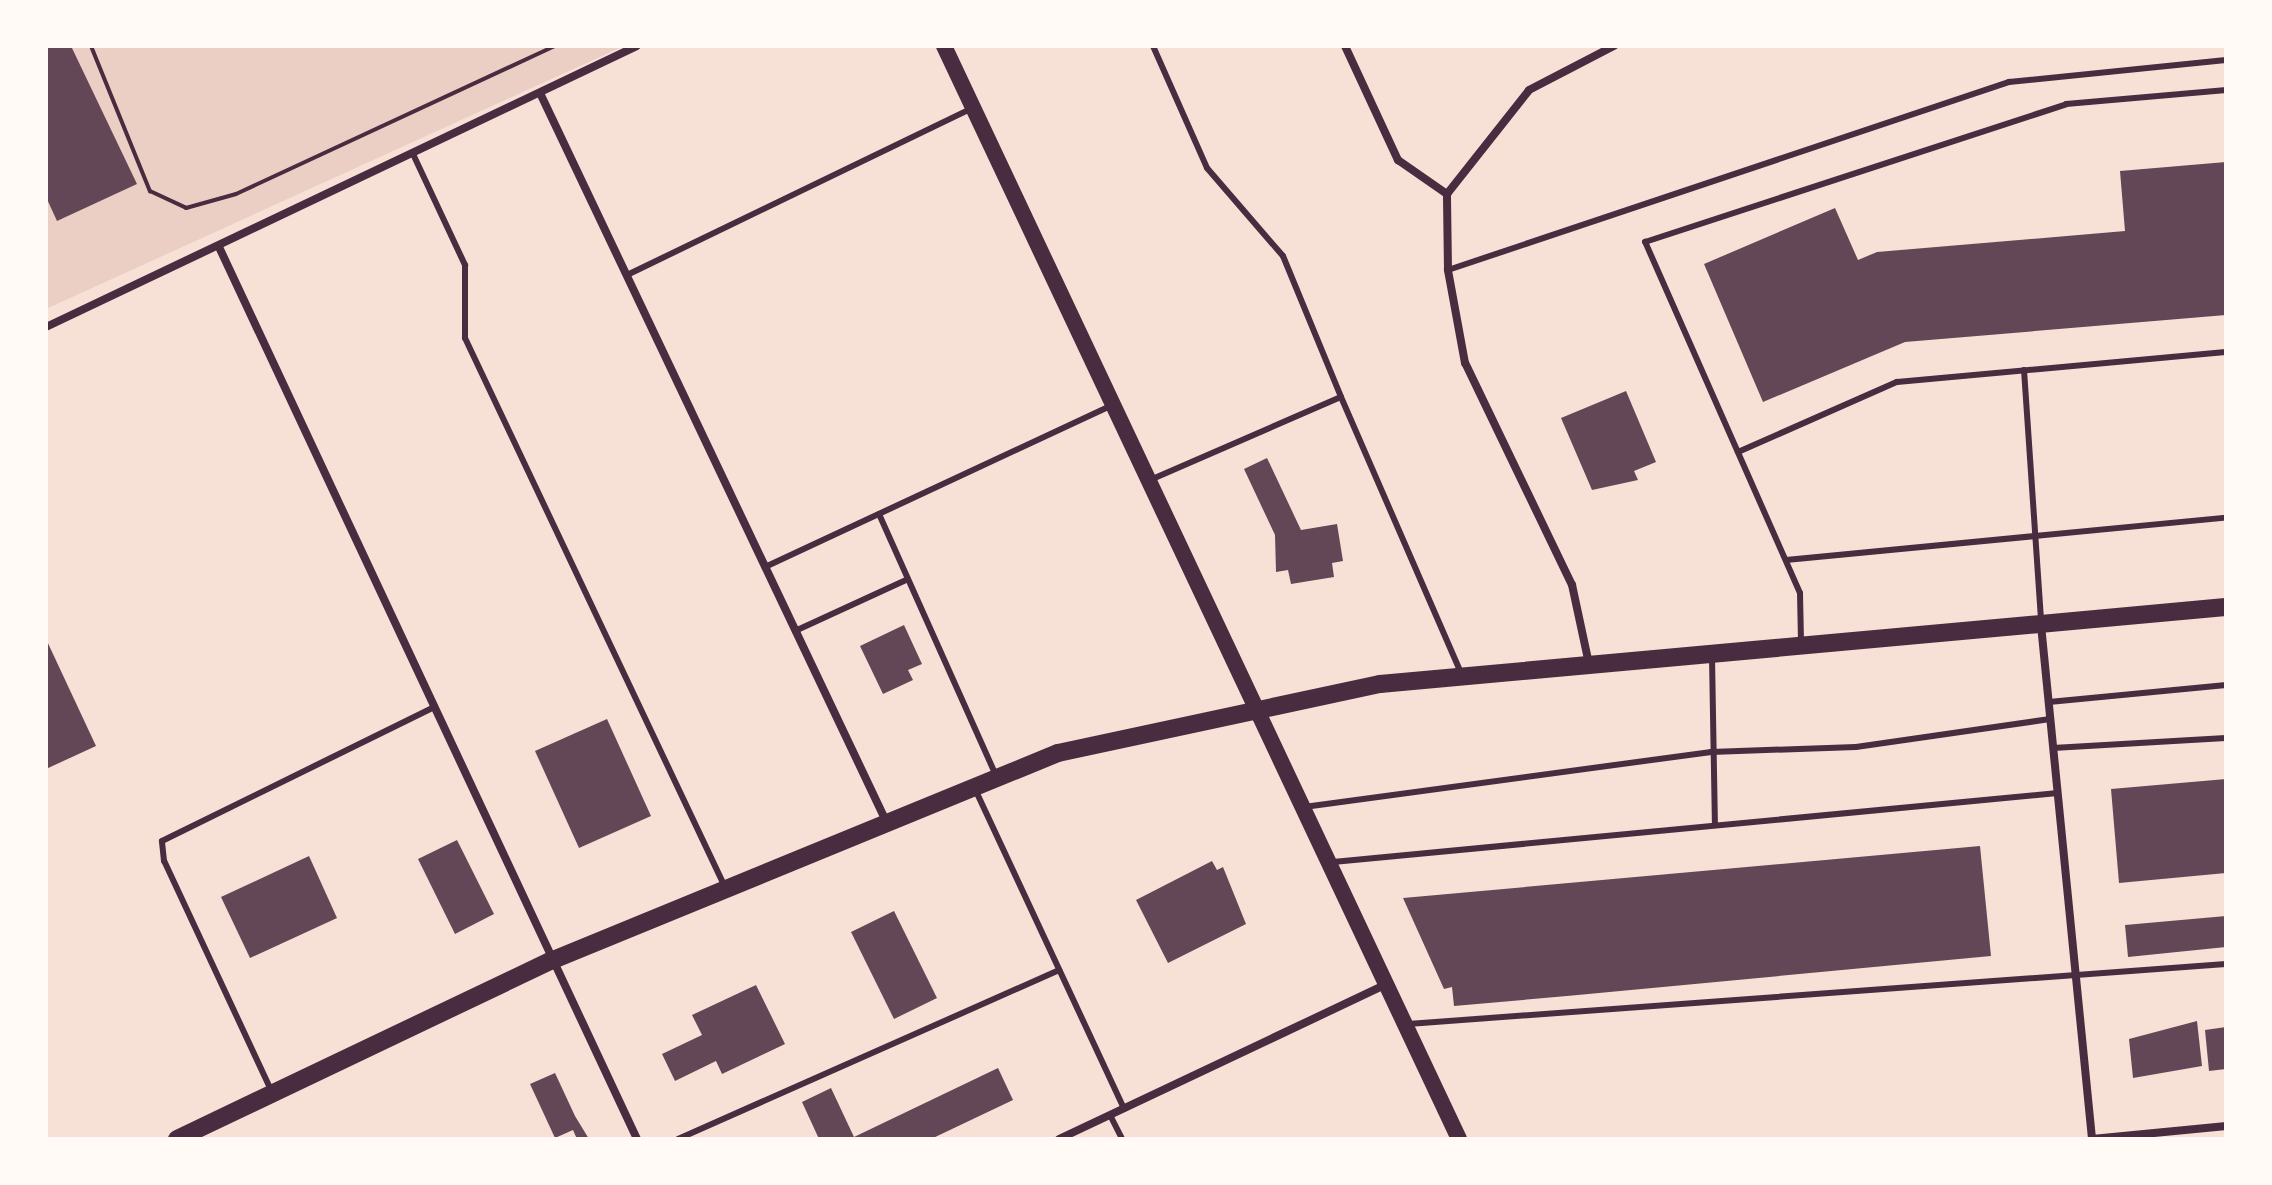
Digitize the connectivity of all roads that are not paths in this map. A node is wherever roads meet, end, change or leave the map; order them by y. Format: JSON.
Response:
{"nodes":[{"id":1,"x":637,"y":46,"type":"edge"},
{"id":2,"x":944,"y":46,"type":"edge"},
{"id":3,"x":1153,"y":46,"type":"edge"},
{"id":4,"x":1614,"y":46,"type":"edge"},
{"id":5,"x":1350,"y":48,"type":"edge"},
{"id":6,"x":2226,"y":60,"type":"edge"},
{"id":7,"x":2226,"y":90,"type":"edge"},
{"id":8,"x":540,"y":93,"type":"junction"},
{"id":9,"x":973,"y":108,"type":"junction"},
{"id":10,"x":413,"y":154,"type":"junction"},
{"id":11,"x":1447,"y":194,"type":"junction"},
{"id":12,"x":219,"y":247,"type":"junction"},
{"id":13,"x":1448,"y":270,"type":"junction"},
{"id":14,"x":627,"y":275,"type":"junction"},
{"id":15,"x":46,"y":327,"type":"edge"},
{"id":16,"x":2226,"y":352,"type":"edge"},
{"id":17,"x":2024,"y":370,"type":"junction"},
{"id":18,"x":1341,"y":397,"type":"junction"},
{"id":19,"x":1113,"y":405,"type":"junction"},
{"id":20,"x":1738,"y":452,"type":"junction"},
{"id":21,"x":1149,"y":481,"type":"junction"},
{"id":22,"x":879,"y":514,"type":"junction"},
{"id":23,"x":2226,"y":518,"type":"edge"},
{"id":24,"x":2035,"y":535,"type":"junction"},
{"id":25,"x":1786,"y":560,"type":"junction"},
{"id":26,"x":765,"y":567,"type":"junction"},
{"id":27,"x":908,"y":579,"type":"junction"},
{"id":28,"x":2226,"y":607,"type":"edge"},
{"id":29,"x":2041,"y":624,"type":"junction"},
{"id":30,"x":795,"y":631,"type":"junction"},
{"id":31,"x":1802,"y":645,"type":"junction"},
{"id":32,"x":1712,"y":653,"type":"junction"},
{"id":33,"x":1589,"y":664,"type":"junction"},
{"id":34,"x":1462,"y":676,"type":"junction"},
{"id":35,"x":2226,"y":685,"type":"edge"},
{"id":36,"x":2049,"y":702,"type":"junction"},
{"id":37,"x":434,"y":707,"type":"junction"},
{"id":38,"x":1259,"y":709,"type":"junction"},
{"id":39,"x":2050,"y":719,"type":"junction"},
{"id":40,"x":2226,"y":738,"type":"edge"},
{"id":41,"x":2053,"y":748,"type":"junction"},
{"id":42,"x":1711,"y":752,"type":"junction"},
{"id":43,"x":996,"y":776,"type":"junction"},
{"id":44,"x":973,"y":785,"type":"junction"},
{"id":45,"x":2058,"y":793,"type":"junction"},
{"id":46,"x":1304,"y":807,"type":"junction"},
{"id":47,"x":885,"y":819,"type":"junction"},
{"id":48,"x":1715,"y":823,"type":"junction"},
{"id":49,"x":1329,"y":862,"type":"junction"},
{"id":50,"x":725,"y":887,"type":"junction"},
{"id":51,"x":553,"y":960,"type":"junction"},
{"id":52,"x":2226,"y":964,"type":"edge"},
{"id":53,"x":1059,"y":970,"type":"junction"},
{"id":54,"x":2076,"y":978,"type":"junction"},
{"id":55,"x":1385,"y":985,"type":"junction"},
{"id":56,"x":1404,"y":1024,"type":"junction"},
{"id":57,"x":272,"y":1094,"type":"junction"},
{"id":58,"x":1124,"y":1109,"type":"junction"},
{"id":59,"x":1110,"y":1115,"type":"junction"},
{"id":60,"x":2226,"y":1126,"type":"edge"},
{"id":61,"x":177,"y":1139,"type":"edge"},
{"id":62,"x":637,"y":1139,"type":"edge"},
{"id":63,"x":678,"y":1139,"type":"edge"},
{"id":64,"x":1059,"y":1139,"type":"edge"},
{"id":65,"x":1122,"y":1139,"type":"edge"},
{"id":66,"x":1459,"y":1139,"type":"edge"},
{"id":67,"x":2092,"y":1139,"type":"edge"}],
"edges":[{"from":1,"to":8,"type":"street"},
{"from":2,"to":9,"type":"main road"},
{"from":3,"to":18,"type":"lane"},
{"from":4,"to":11,"type":"street"},
{"from":5,"to":11,"type":"street"},
{"from":6,"to":13,"type":"lane"},
{"from":7,"to":20,"type":"lane"},
{"from":8,"to":10,"type":"street"},
{"from":8,"to":14,"type":"street"},
{"from":9,"to":14,"type":"lane"},
{"from":9,"to":19,"type":"main road"},
{"from":10,"to":12,"type":"street"},
{"from":10,"to":50,"type":"lane"},
{"from":11,"to":13,"type":"street"},
{"from":12,"to":15,"type":"street"},
{"from":12,"to":37,"type":"street"},
{"from":13,"to":33,"type":"street"},
{"from":14,"to":26,"type":"street"},
{"from":16,"to":17,"type":"lane"},
{"from":17,"to":20,"type":"lane"},
{"from":17,"to":24,"type":"lane"},
{"from":18,"to":21,"type":"lane"},
{"from":18,"to":34,"type":"lane"},
{"from":19,"to":21,"type":"main road"},
{"from":19,"to":22,"type":"lane"},
{"from":20,"to":25,"type":"lane"},
{"from":21,"to":38,"type":"main road"},
{"from":22,"to":26,"type":"lane"},
{"from":22,"to":27,"type":"lane"},
{"from":23,"to":24,"type":"lane"},
{"from":24,"to":25,"type":"lane"},
{"from":24,"to":29,"type":"lane"},
{"from":25,"to":31,"type":"lane"},
{"from":26,"to":30,"type":"street"},
{"from":27,"to":30,"type":"lane"},
{"from":27,"to":43,"type":"lane"},
{"from":28,"to":29,"type":"main road"},
{"from":29,"to":31,"type":"main road"},
{"from":29,"to":36,"type":"street"},
{"from":30,"to":47,"type":"street"},
{"from":31,"to":32,"type":"main road"},
{"from":32,"to":33,"type":"main road"},
{"from":32,"to":42,"type":"lane"},
{"from":33,"to":34,"type":"main road"},
{"from":34,"to":38,"type":"main road"},
{"from":35,"to":36,"type":"lane"},
{"from":36,"to":39,"type":"street"},
{"from":37,"to":51,"type":"street"},
{"from":37,"to":57,"type":"lane"},
{"from":38,"to":43,"type":"main road"},
{"from":38,"to":46,"type":"main road"},
{"from":39,"to":41,"type":"street"},
{"from":39,"to":42,"type":"lane"},
{"from":40,"to":41,"type":"lane"},
{"from":41,"to":45,"type":"street"},
{"from":42,"to":46,"type":"lane"},
{"from":42,"to":48,"type":"lane"},
{"from":43,"to":44,"type":"main road"},
{"from":44,"to":47,"type":"main road"},
{"from":44,"to":53,"type":"lane"},
{"from":45,"to":48,"type":"lane"},
{"from":45,"to":54,"type":"street"},
{"from":46,"to":49,"type":"main road"},
{"from":47,"to":50,"type":"main road"},
{"from":48,"to":49,"type":"lane"},
{"from":49,"to":55,"type":"main road"},
{"from":50,"to":51,"type":"main road"},
{"from":51,"to":57,"type":"main road"},
{"from":51,"to":62,"type":"street"},
{"from":52,"to":54,"type":"lane"},
{"from":53,"to":58,"type":"lane"},
{"from":53,"to":63,"type":"lane"},
{"from":54,"to":56,"type":"lane"},
{"from":54,"to":67,"type":"street"},
{"from":55,"to":56,"type":"main road"},
{"from":55,"to":58,"type":"street"},
{"from":56,"to":66,"type":"main road"},
{"from":57,"to":61,"type":"main road"},
{"from":58,"to":59,"type":"street"},
{"from":59,"to":64,"type":"street"},
{"from":59,"to":65,"type":"lane"},
{"from":60,"to":67,"type":"street"}]}
